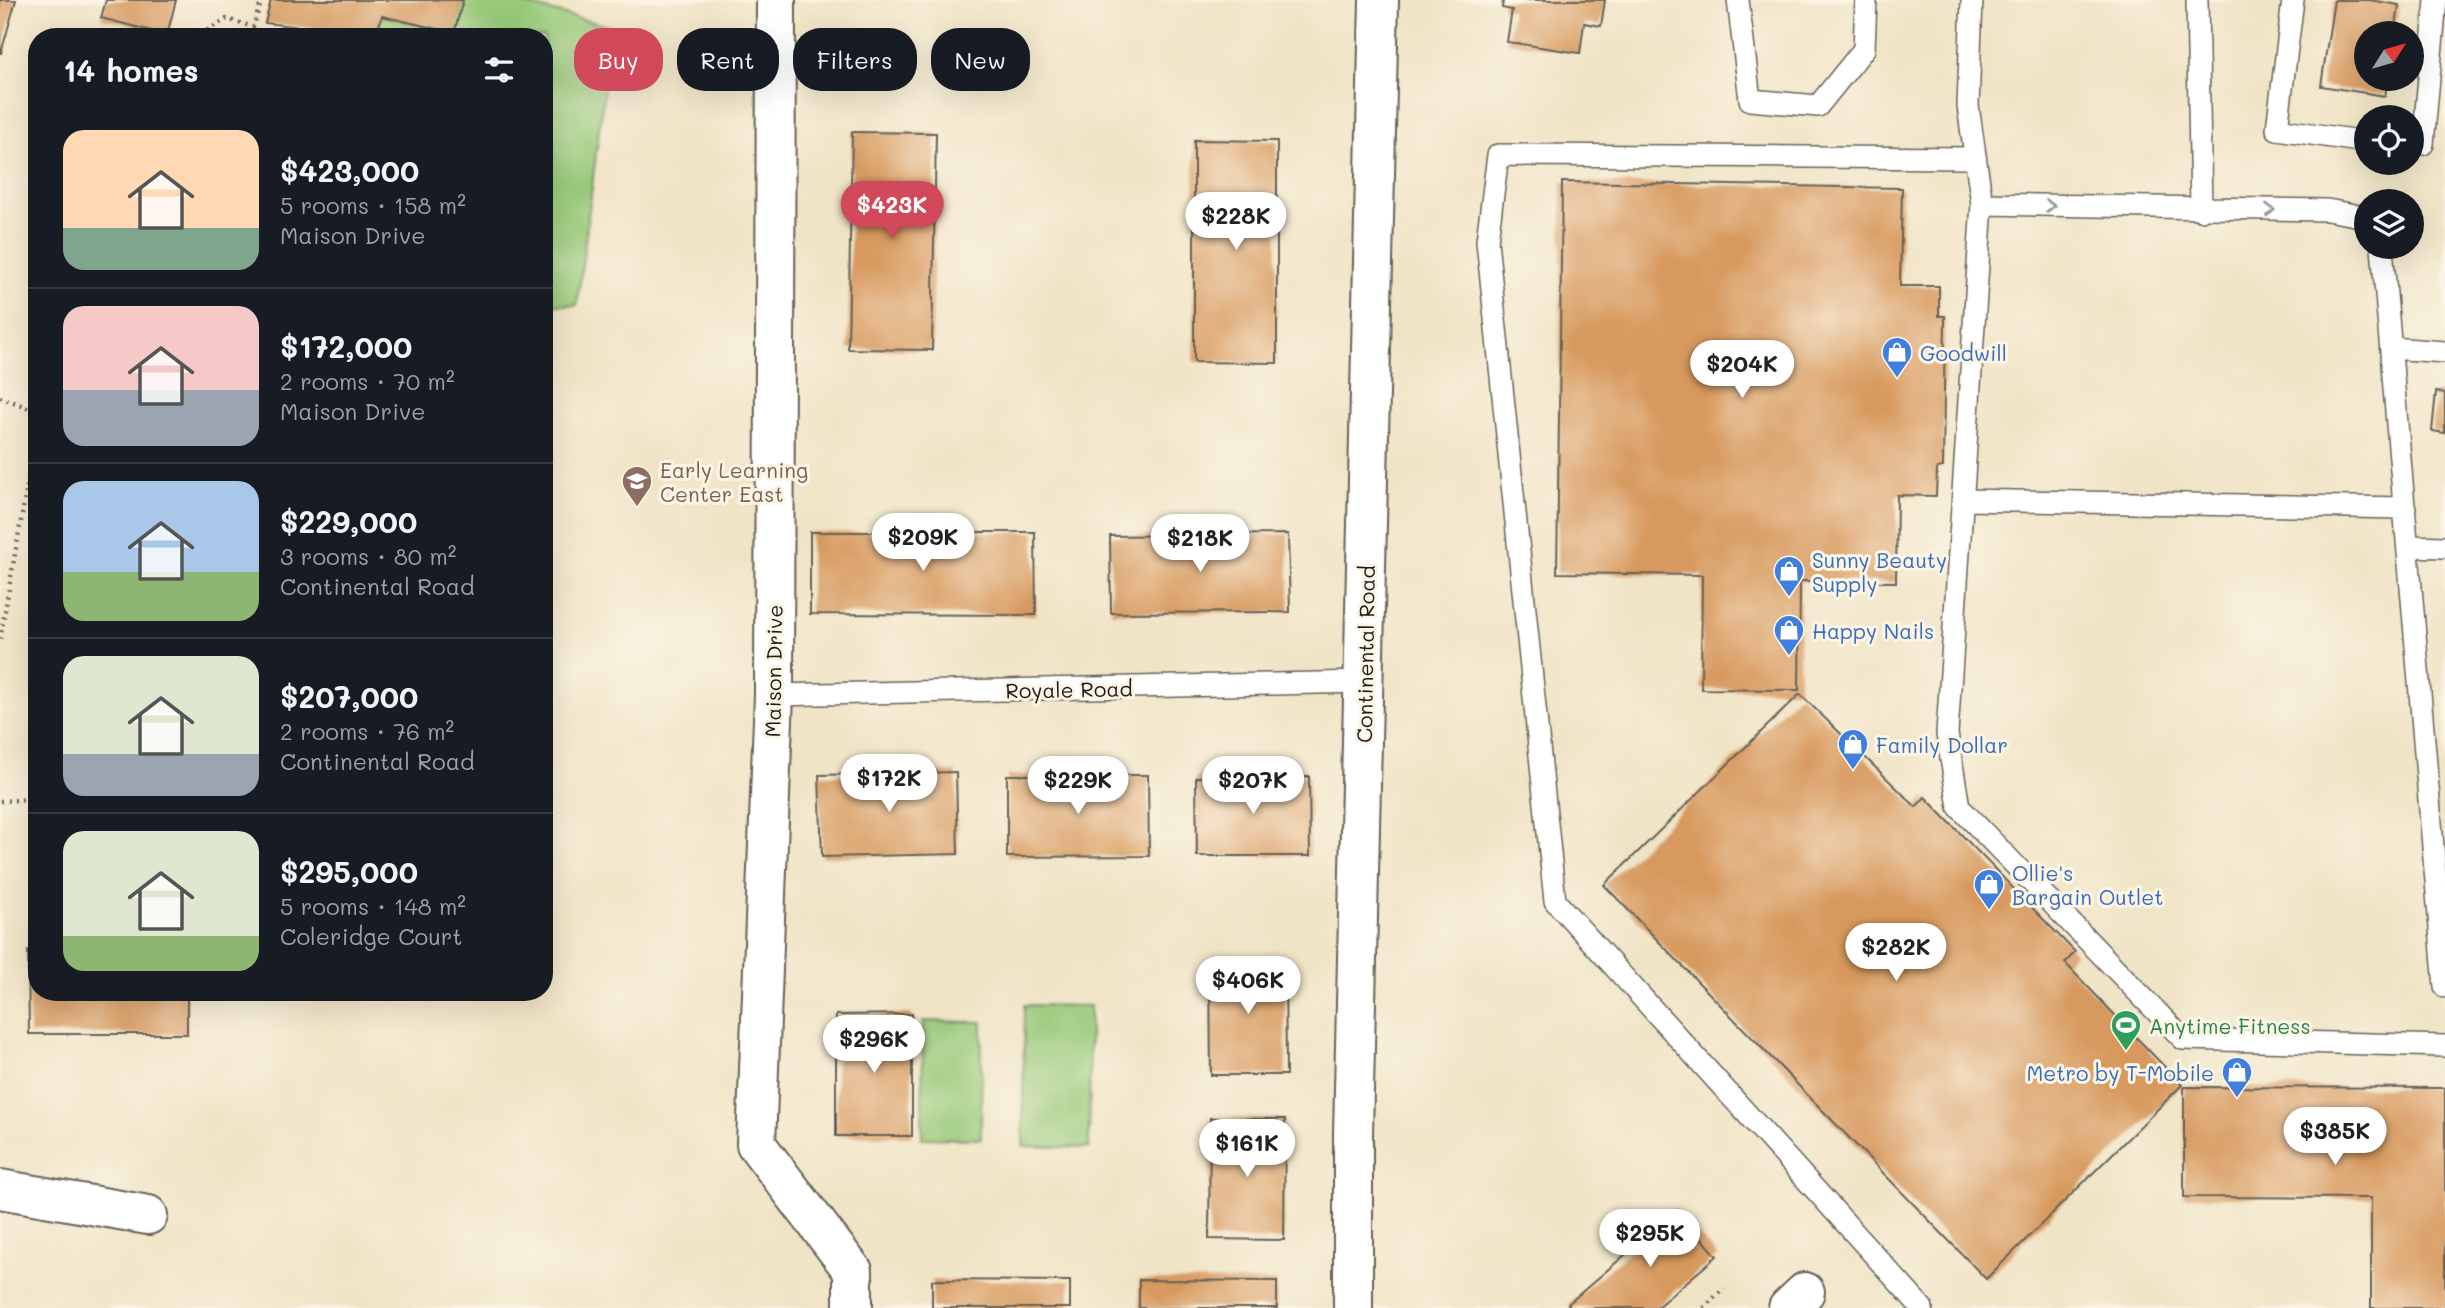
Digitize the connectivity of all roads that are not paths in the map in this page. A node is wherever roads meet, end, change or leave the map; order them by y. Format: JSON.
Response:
{"nodes":[{"id":1,"x":776,"y":0,"type":"edge"},
{"id":2,"x":1379,"y":0,"type":"edge"},
{"id":3,"x":1738,"y":0,"type":"edge"},
{"id":4,"x":1866,"y":0,"type":"edge"},
{"id":5,"x":1972,"y":0,"type":"edge"},
{"id":6,"x":2197,"y":0,"type":"edge"},
{"id":7,"x":2293,"y":0,"type":"edge"},
{"id":8,"x":2436,"y":0,"type":"edge"},
{"id":9,"x":2424,"y":134,"type":"edge"},
{"id":10,"x":2354,"y":140,"type":"edge"},
{"id":11,"x":1975,"y":158,"type":"junction"},
{"id":12,"x":1982,"y":204,"type":"junction"},
{"id":13,"x":2201,"y":210,"type":"junction"},
{"id":14,"x":2354,"y":215,"type":"edge"},
{"id":15,"x":2383,"y":259,"type":"edge"},
{"id":16,"x":2391,"y":348,"type":"junction"},
{"id":17,"x":2445,"y":352,"type":"edge"},
{"id":18,"x":1963,"y":500,"type":"junction"},
{"id":19,"x":2405,"y":508,"type":"junction"},
{"id":20,"x":2408,"y":545,"type":"junction"},
{"id":21,"x":2445,"y":547,"type":"edge"},
{"id":22,"x":1364,"y":682,"type":"junction"},
{"id":23,"x":774,"y":695,"type":"junction"},
{"id":24,"x":2445,"y":987,"type":"edge"},
{"id":25,"x":2445,"y":1046,"type":"edge"},
{"id":26,"x":0,"y":1189,"type":"edge"},
{"id":27,"x":148,"y":1215,"type":"dead end"},
{"id":28,"x":853,"y":1308,"type":"edge"},
{"id":29,"x":1353,"y":1308,"type":"edge"},
{"id":30,"x":1922,"y":1308,"type":"edge"}],
"edges":[{"from":1,"to":23,"type":"street","name":"Maison Drive"},
{"from":2,"to":22,"type":"street","name":"Continental Road"},
{"from":3,"to":4,"type":"lane"},
{"from":5,"to":11,"type":"lane"},
{"from":6,"to":13,"type":"lane"},
{"from":7,"to":10,"type":"lane"},
{"from":8,"to":9,"type":"lane"},
{"from":11,"to":12,"type":"lane"},
{"from":11,"to":30,"type":"lane"},
{"from":12,"to":13,"type":"lane","one_way":true},
{"from":12,"to":18,"type":"lane"},
{"from":13,"to":14,"type":"lane","one_way":true},
{"from":15,"to":16,"type":"lane"},
{"from":16,"to":17,"type":"lane"},
{"from":16,"to":19,"type":"lane"},
{"from":18,"to":19,"type":"lane"},
{"from":18,"to":25,"type":"lane"},
{"from":19,"to":20,"type":"lane"},
{"from":20,"to":21,"type":"lane"},
{"from":20,"to":24,"type":"lane"},
{"from":22,"to":23,"type":"lane","name":"Royale Road"},
{"from":22,"to":29,"type":"street","name":"Continental Road"},
{"from":23,"to":28,"type":"street","name":"Maison Drive"},
{"from":26,"to":27,"type":"street"}]}
